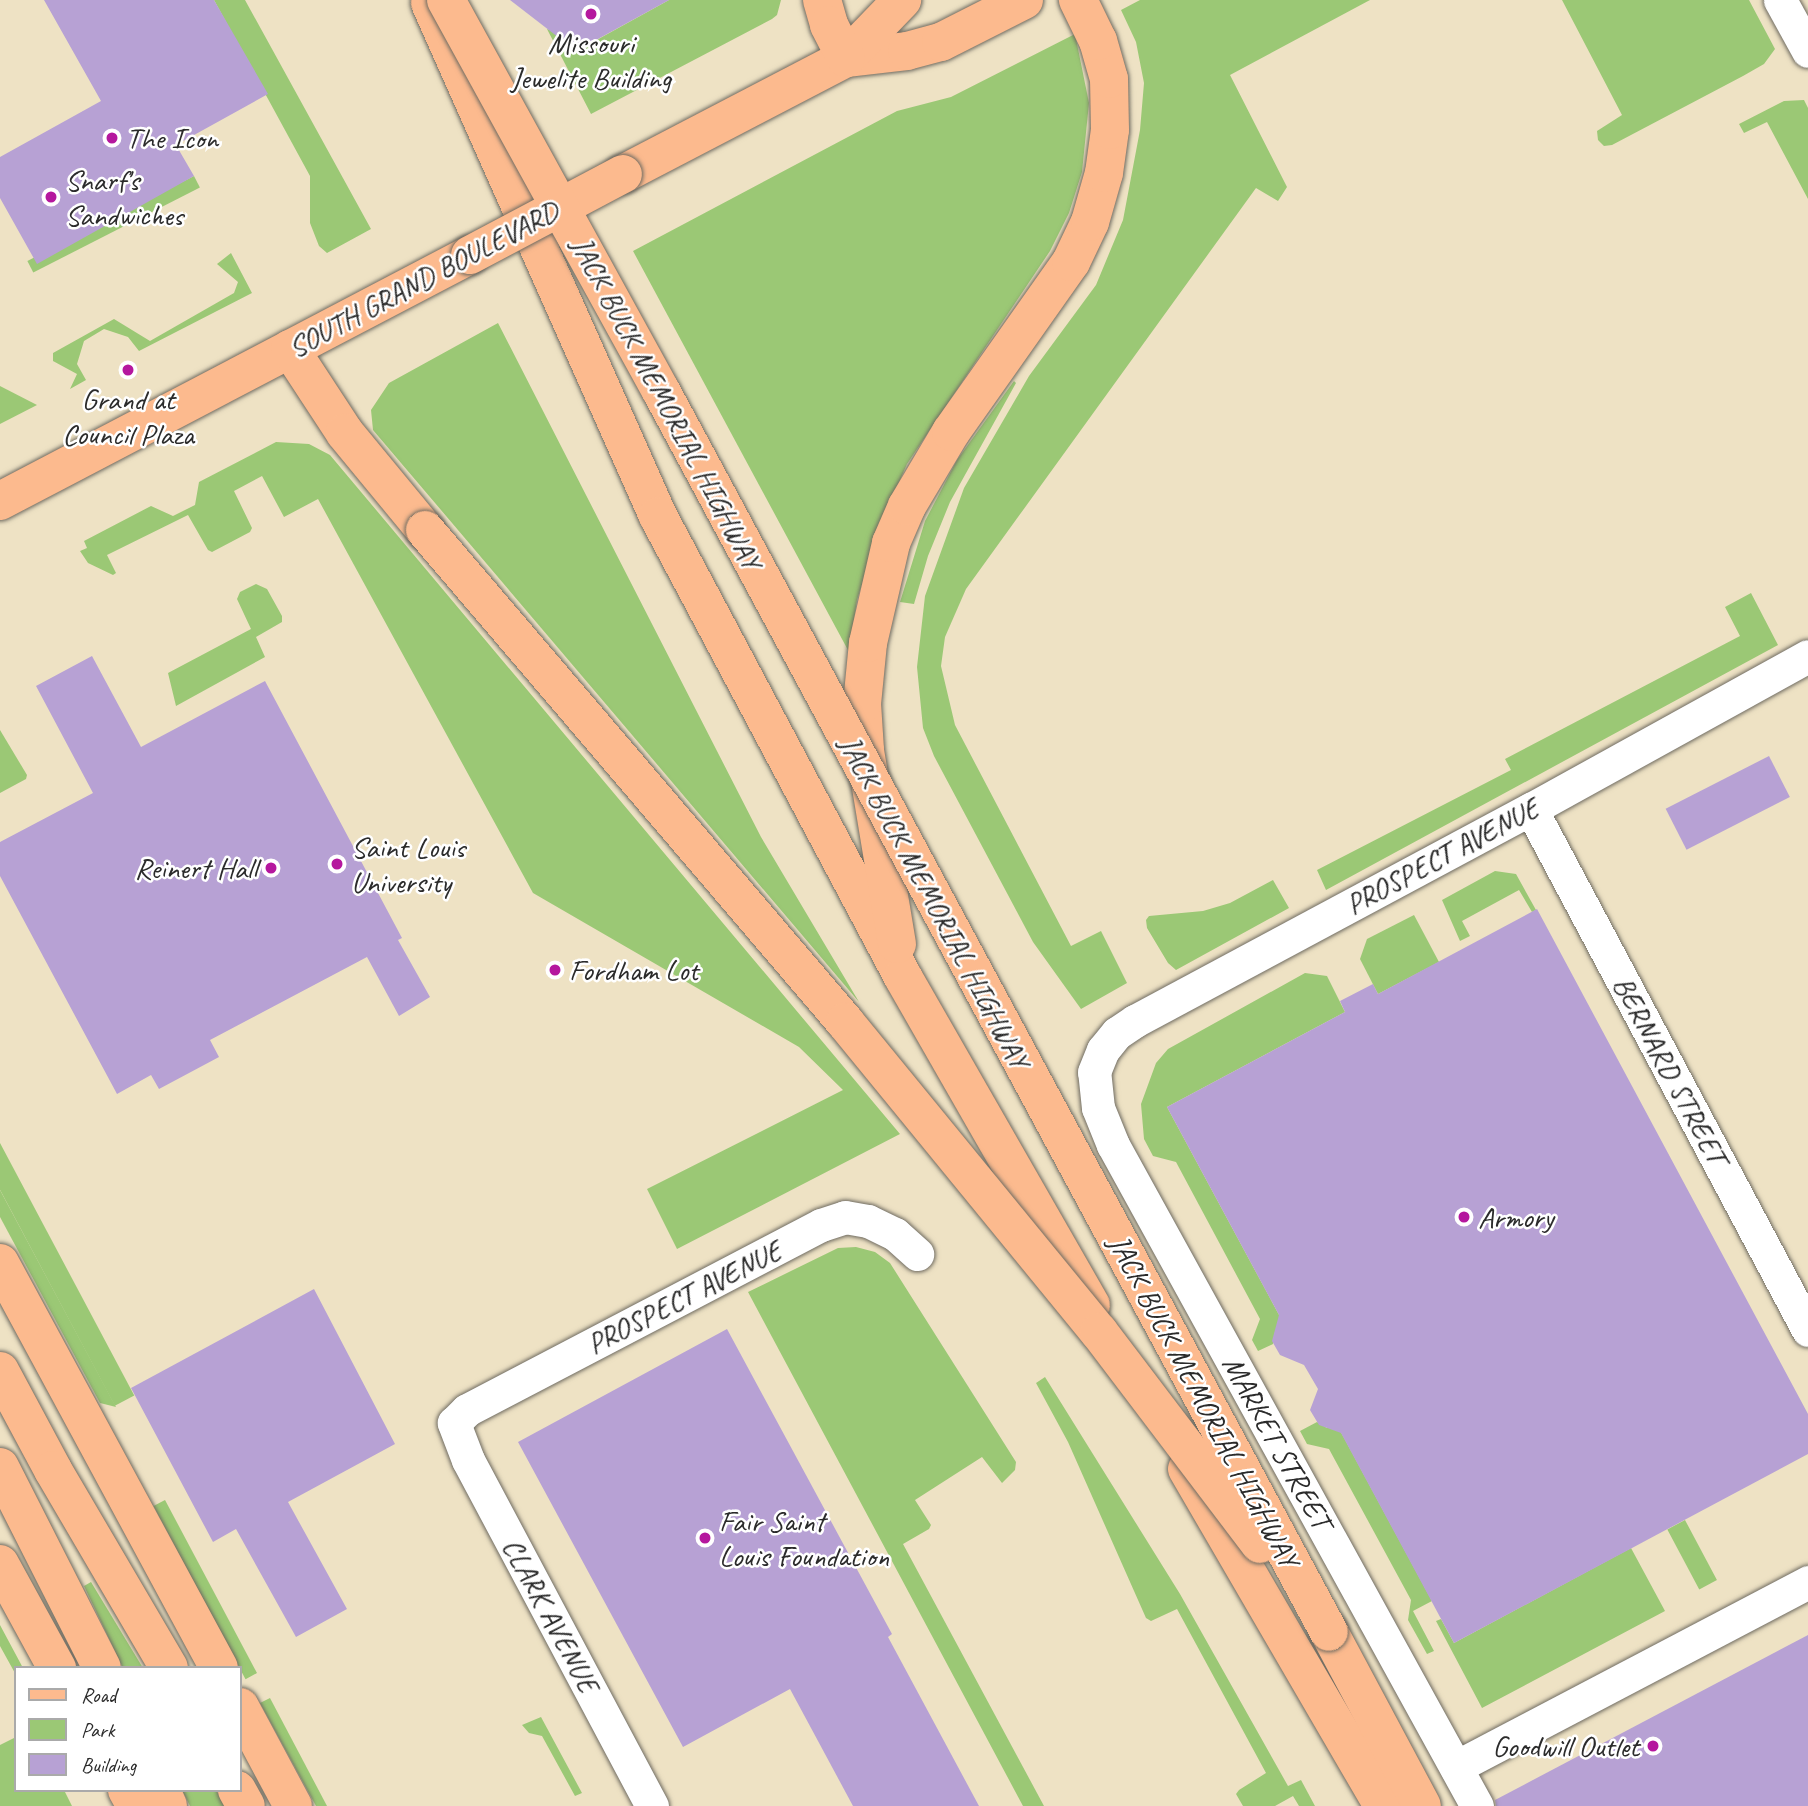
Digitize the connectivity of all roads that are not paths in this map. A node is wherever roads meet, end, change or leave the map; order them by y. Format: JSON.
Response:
{"nodes":[{"id":1,"x":428,"y":0,"type":"edge"},
{"id":2,"x":446,"y":0,"type":"edge"},
{"id":3,"x":822,"y":0,"type":"edge"},
{"id":4,"x":902,"y":0,"type":"edge"},
{"id":5,"x":1078,"y":0,"type":"edge"},
{"id":6,"x":1780,"y":0,"type":"edge"},
{"id":7,"x":1019,"y":3,"type":"edge"},
{"id":8,"x":1808,"y":51,"type":"edge"},
{"id":9,"x":846,"y":58,"type":"junction"},
{"id":10,"x":290,"y":349,"type":"junction"},
{"id":11,"x":0,"y":501,"type":"edge"},
{"id":12,"x":1808,"y":656,"type":"edge"},
{"id":13,"x":1531,"y":809,"type":"junction"},
{"id":14,"x":903,"y":977,"type":"junction"},
{"id":15,"x":1094,"y":1072,"type":"joint"},
{"id":16,"x":917,"y":1254,"type":"dead end"},
{"id":17,"x":0,"y":1264,"type":"edge"},
{"id":18,"x":1808,"y":1330,"type":"edge"},
{"id":19,"x":0,"y":1371,"type":"edge"},
{"id":20,"x":454,"y":1423,"type":"joint"},
{"id":21,"x":0,"y":1467,"type":"edge"},
{"id":22,"x":0,"y":1564,"type":"edge"},
{"id":23,"x":1808,"y":1583,"type":"edge"},
{"id":24,"x":1328,"y":1632,"type":"junction"},
{"id":25,"x":56,"y":1666,"type":"edge"},
{"id":26,"x":101,"y":1666,"type":"edge"},
{"id":27,"x":168,"y":1666,"type":"edge"},
{"id":28,"x":218,"y":1666,"type":"edge"},
{"id":29,"x":242,"y":1711,"type":"edge"},
{"id":30,"x":1456,"y":1767,"type":"junction"},
{"id":31,"x":293,"y":1806,"type":"edge"},
{"id":32,"x":652,"y":1806,"type":"edge"},
{"id":33,"x":1383,"y":1806,"type":"edge"},
{"id":34,"x":1422,"y":1806,"type":"edge"},
{"id":35,"x":1478,"y":1806,"type":"edge"}],
"edges":[{"from":1,"to":14,"type":"main road","name":"JACK BUCK MEMORIAL HIGHWAY"},
{"from":2,"to":24,"type":"main road","name":"JACK BUCK MEMORIAL HIGHWAY","bridge":true},
{"from":3,"to":9,"type":"main road"},
{"from":4,"to":9,"type":"main road","name":"SOUTH GRAND BOULEVARD"},
{"from":5,"to":14,"type":"main road"},
{"from":6,"to":8,"type":"street"},
{"from":7,"to":9,"type":"main road","name":"SOUTH GRAND BOULEVARD"},
{"from":9,"to":10,"type":"main road","name":"SOUTH GRAND BOULEVARD","bridge":true},
{"from":10,"to":11,"type":"main road","name":"SOUTH GRAND BOULEVARD"},
{"from":10,"to":24,"type":"main road","bridge":true},
{"from":12,"to":13,"type":"street","name":"PROSPECT AVENUE"},
{"from":13,"to":15,"type":"street","name":"PROSPECT AVENUE"},
{"from":13,"to":18,"type":"street","name":"BERNARD STREET"},
{"from":14,"to":33,"type":"main road","name":"JACK BUCK MEMORIAL HIGHWAY"},
{"from":15,"to":30,"type":"street","name":"MARKET STREET"},
{"from":16,"to":20,"type":"street","name":"PROSPECT AVENUE"},
{"from":17,"to":28,"type":"main road"},
{"from":19,"to":27,"type":"main road"},
{"from":20,"to":32,"type":"street","name":"CLARK AVENUE"},
{"from":21,"to":26,"type":"main road"},
{"from":22,"to":25,"type":"main road"},
{"from":23,"to":30,"type":"street"},
{"from":24,"to":34,"type":"main road","name":"JACK BUCK MEMORIAL HIGHWAY"},
{"from":29,"to":31,"type":"main road"},
{"from":30,"to":35,"type":"street","name":"MARKET STREET"}]}
